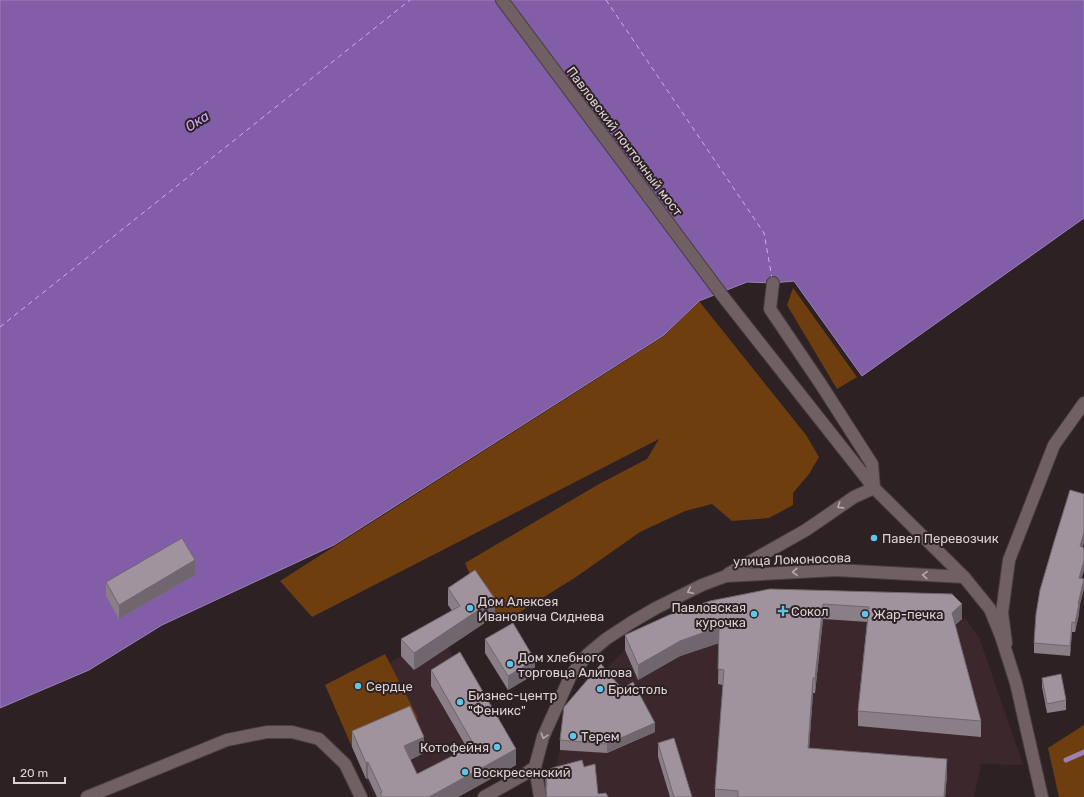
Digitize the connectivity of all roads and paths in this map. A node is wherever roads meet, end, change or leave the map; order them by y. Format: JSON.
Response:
{"nodes":[{"id":1,"x":502,"y":0,"type":"edge"},
{"id":2,"x":773,"y":283,"type":"dead end"},
{"id":3,"x":1084,"y":403,"type":"edge"},
{"id":4,"x":874,"y":488,"type":"junction"},
{"id":5,"x":726,"y":576,"type":"junction"},
{"id":6,"x":964,"y":577,"type":"junction"},
{"id":7,"x":1008,"y":656,"type":"junction"},
{"id":8,"x":535,"y":767,"type":"junction"},
{"id":9,"x":87,"y":797,"type":"edge"},
{"id":10,"x":360,"y":797,"type":"edge"},
{"id":11,"x":484,"y":797,"type":"edge"},
{"id":12,"x":540,"y":797,"type":"edge"},
{"id":13,"x":1042,"y":797,"type":"edge"}],
"edges":[{"from":1,"to":4,"type":"street","name":"Павловский понтонный мост"},
{"from":2,"to":4,"type":"street"},
{"from":3,"to":7,"type":"street"},
{"from":4,"to":5,"type":"street","one_way":true},
{"from":4,"to":6,"type":"street","name":"Павловский понтонный мост"},
{"from":6,"to":5,"type":"street","name":"улица Ломоносова","one_way":true},
{"from":5,"to":8,"type":"street","name":"улица Ломоносова","one_way":true},
{"from":6,"to":7,"type":"street","name":"Павловский понтонный мост"},
{"from":7,"to":13,"type":"street"},
{"from":8,"to":11,"type":"street"},
{"from":8,"to":12,"type":"street"},
{"from":9,"to":10,"type":"street"}]}
